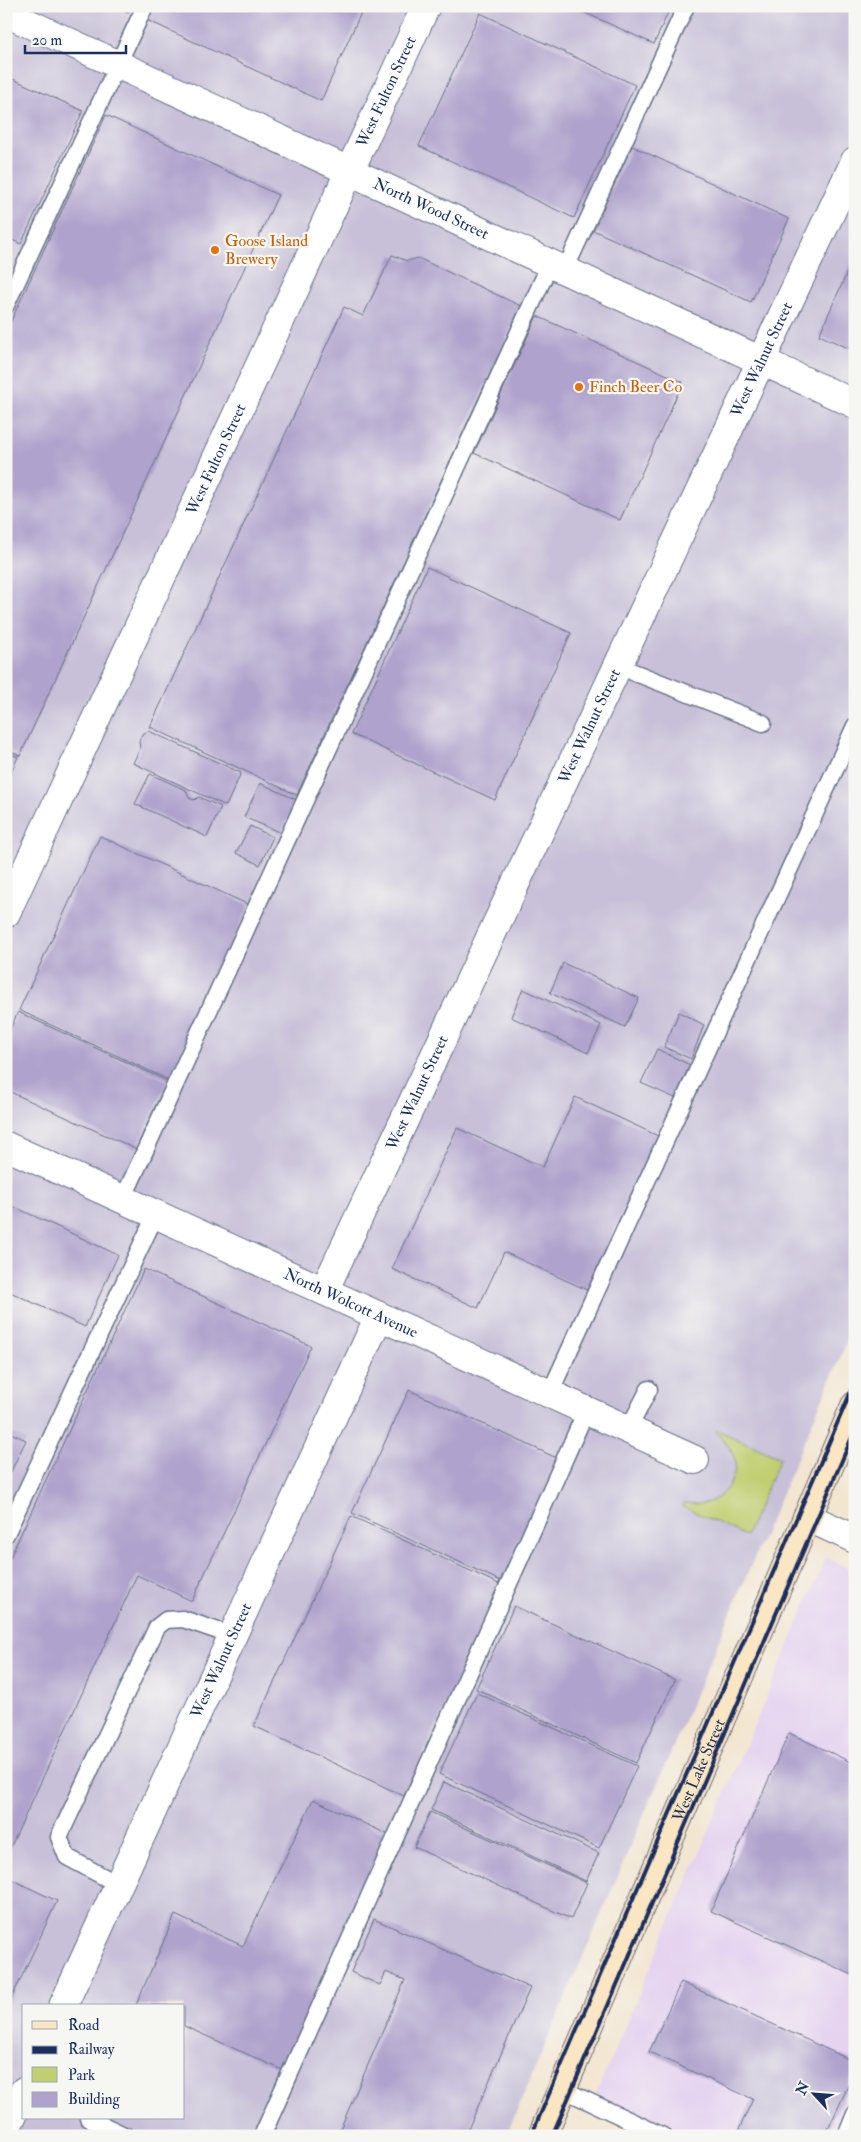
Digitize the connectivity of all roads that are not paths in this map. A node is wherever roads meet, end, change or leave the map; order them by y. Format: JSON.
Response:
{"nodes":[{"id":1,"x":144,"y":6,"type":"edge"},
{"id":2,"x":426,"y":6,"type":"edge"},
{"id":3,"x":686,"y":6,"type":"edge"},
{"id":4,"x":6,"y":13,"type":"edge"},
{"id":5,"x":118,"y":64,"type":"junction"},
{"id":6,"x":855,"y":161,"type":"edge"},
{"id":7,"x":350,"y":171,"type":"junction"},
{"id":8,"x":558,"y":267,"type":"junction"},
{"id":9,"x":6,"y":305,"type":"edge"},
{"id":10,"x":761,"y":361,"type":"junction"},
{"id":11,"x":855,"y":404,"type":"edge"},
{"id":12,"x":618,"y":666,"type":"junction"},
{"id":13,"x":763,"y":723,"type":"dead end"},
{"id":14,"x":855,"y":726,"type":"edge"},
{"id":15,"x":6,"y":913,"type":"edge"},
{"id":16,"x":6,"y":1146,"type":"edge"},
{"id":17,"x":123,"y":1199,"type":"junction"},
{"id":18,"x":156,"y":1214,"type":"junction"},
{"id":19,"x":324,"y":1291,"type":"junction"},
{"id":20,"x":379,"y":1316,"type":"junction"},
{"id":21,"x":649,"y":1389,"type":"dead end"},
{"id":22,"x":549,"y":1395,"type":"junction"},
{"id":23,"x":855,"y":1406,"type":"edge"},
{"id":24,"x":586,"y":1411,"type":"junction"},
{"id":25,"x":628,"y":1430,"type":"junction"},
{"id":26,"x":695,"y":1460,"type":"dead end"},
{"id":27,"x":807,"y":1517,"type":"junction"},
{"id":28,"x":6,"y":1534,"type":"edge"},
{"id":29,"x":855,"y":1539,"type":"edge"},
{"id":30,"x":233,"y":1636,"type":"junction"},
{"id":31,"x":119,"y":1885,"type":"junction"},
{"id":32,"x":64,"y":2004,"type":"edge"},
{"id":33,"x":562,"y":2089,"type":"junction"},
{"id":34,"x":22,"y":2095,"type":"edge"},
{"id":35,"x":855,"y":2114,"type":"edge"},
{"id":36,"x":92,"y":2120,"type":"edge"},
{"id":37,"x":6,"y":2129,"type":"edge"},
{"id":38,"x":126,"y":2136,"type":"edge"},
{"id":39,"x":262,"y":2136,"type":"edge"},
{"id":40,"x":542,"y":2136,"type":"edge"},
{"id":41,"x":663,"y":2136,"type":"edge"},
{"id":42,"x":846,"y":2136,"type":"edge"}],
"edges":[{"from":1,"to":5,"type":"lane"},
{"from":2,"to":7,"type":"street","name":"West Fulton Street"},
{"from":3,"to":8,"type":"lane"},
{"from":4,"to":5,"type":"street","name":"North Wood Street"},
{"from":5,"to":7,"type":"street","name":"North Wood Street"},
{"from":5,"to":9,"type":"lane"},
{"from":6,"to":10,"type":"street","name":"West Walnut Street"},
{"from":7,"to":8,"type":"street","name":"North Wood Street"},
{"from":7,"to":15,"type":"street","name":"West Fulton Street"},
{"from":8,"to":10,"type":"street","name":"North Wood Street"},
{"from":8,"to":17,"type":"lane"},
{"from":10,"to":11,"type":"street","name":"North Wood Street"},
{"from":10,"to":12,"type":"street","name":"West Walnut Street"},
{"from":12,"to":13,"type":"lane"},
{"from":12,"to":19,"type":"street","name":"West Walnut Street"},
{"from":14,"to":22,"type":"lane"},
{"from":16,"to":17,"type":"street","name":"North Wolcott Avenue"},
{"from":17,"to":18,"type":"street","name":"North Wolcott Avenue"},
{"from":18,"to":19,"type":"street","name":"North Wolcott Avenue"},
{"from":18,"to":28,"type":"lane"},
{"from":19,"to":20,"type":"street","name":"North Wolcott Avenue"},
{"from":20,"to":22,"type":"street","name":"North Wolcott Avenue"},
{"from":20,"to":30,"type":"street","name":"West Walnut Street"},
{"from":21,"to":25,"type":"lane"},
{"from":22,"to":24,"type":"street","name":"North Wolcott Avenue"},
{"from":23,"to":27,"type":"main road","name":"West Lake Street"},
{"from":24,"to":25,"type":"street","name":"North Wolcott Avenue"},
{"from":24,"to":39,"type":"lane"},
{"from":25,"to":26,"type":"street","name":"North Wolcott Avenue"},
{"from":27,"to":29,"type":"street"},
{"from":27,"to":33,"type":"main road","name":"West Lake Street"},
{"from":30,"to":31,"type":"street","name":"West Walnut Street"},
{"from":30,"to":31,"type":"lane"},
{"from":31,"to":32,"type":"street","name":"West Walnut Street"},
{"from":33,"to":40,"type":"main road","name":"West Lake Street"},
{"from":33,"to":41,"type":"lane"},
{"from":34,"to":37,"type":"street"},
{"from":35,"to":42,"type":"lane"},
{"from":36,"to":38,"type":"lane"}]}
